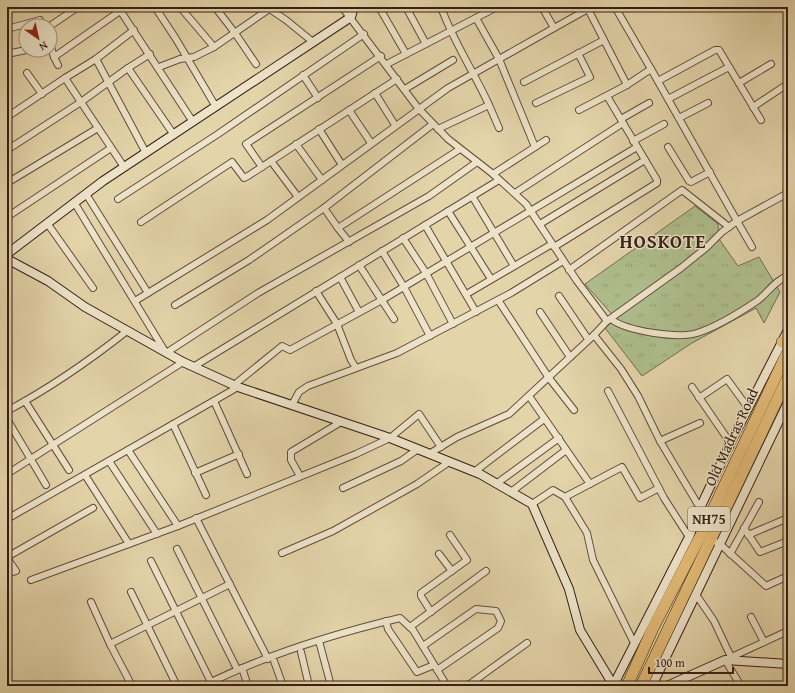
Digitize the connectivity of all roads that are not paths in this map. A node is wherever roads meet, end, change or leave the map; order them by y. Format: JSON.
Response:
{"nodes":[{"id":1,"x":78,"y":7,"type":"edge"},
{"id":2,"x":155,"y":7,"type":"edge"},
{"id":3,"x":180,"y":7,"type":"edge"},
{"id":4,"x":215,"y":7,"type":"edge"},
{"id":5,"x":342,"y":7,"type":"edge"},
{"id":6,"x":354,"y":7,"type":"edge"},
{"id":7,"x":379,"y":7,"type":"edge"},
{"id":8,"x":406,"y":7,"type":"edge"},
{"id":9,"x":440,"y":7,"type":"edge"},
{"id":10,"x":497,"y":7,"type":"edge"},
{"id":11,"x":542,"y":7,"type":"edge"},
{"id":12,"x":615,"y":7,"type":"edge"},
{"id":13,"x":269,"y":8,"type":"edge"},
{"id":14,"x":590,"y":8,"type":"edge"},
{"id":15,"x":119,"y":9,"type":"edge"},
{"id":16,"x":351,"y":17,"type":"junction"},
{"id":17,"x":476,"y":18,"type":"junction"},
{"id":18,"x":58,"y":21,"type":"edge"},
{"id":19,"x":18,"y":26,"type":"edge"},
{"id":20,"x":554,"y":28,"type":"junction"},
{"id":21,"x":7,"y":29,"type":"edge"},
{"id":22,"x":134,"y":30,"type":"junction"},
{"id":23,"x":450,"y":32,"type":"junction"},
{"id":24,"x":235,"y":33,"type":"junction"},
{"id":25,"x":364,"y":34,"type":"junction"},
{"id":26,"x":604,"y":40,"type":"junction"},
{"id":27,"x":313,"y":42,"type":"junction"},
{"id":28,"x":426,"y":44,"type":"junction"},
{"id":29,"x":214,"y":47,"type":"junction"},
{"id":30,"x":18,"y":52,"type":"edge"},
{"id":31,"x":578,"y":53,"type":"junction"},
{"id":32,"x":7,"y":54,"type":"edge"},
{"id":33,"x":58,"y":54,"type":"edge"},
{"id":34,"x":150,"y":54,"type":"junction"},
{"id":35,"x":406,"y":54,"type":"junction"},
{"id":36,"x":381,"y":56,"type":"junction"},
{"id":37,"x":54,"y":58,"type":"edge"},
{"id":38,"x":96,"y":59,"type":"junction"},
{"id":39,"x":187,"y":59,"type":"junction"},
{"id":40,"x":499,"y":59,"type":"junction"},
{"id":41,"x":453,"y":60,"type":"dead end"},
{"id":42,"x":256,"y":64,"type":"dead end"},
{"id":43,"x":387,"y":64,"type":"junction"},
{"id":44,"x":771,"y":64,"type":"dead end"},
{"id":45,"x":58,"y":65,"type":"dead end"},
{"id":46,"x":159,"y":67,"type":"junction"},
{"id":47,"x":729,"y":67,"type":"junction"},
{"id":48,"x":128,"y":68,"type":"junction"},
{"id":49,"x":651,"y":69,"type":"junction"},
{"id":50,"x":27,"y":73,"type":"dead end"},
{"id":51,"x":474,"y":73,"type":"junction"},
{"id":52,"x":303,"y":75,"type":"junction"},
{"id":53,"x":65,"y":78,"type":"junction"},
{"id":54,"x":397,"y":79,"type":"junction"},
{"id":55,"x":658,"y":81,"type":"junction"},
{"id":56,"x":108,"y":82,"type":"junction"},
{"id":57,"x":524,"y":82,"type":"dead end"},
{"id":58,"x":738,"y":83,"type":"junction"},
{"id":59,"x":627,"y":84,"type":"junction"},
{"id":60,"x":786,"y":85,"type":"dead end"},
{"id":61,"x":405,"y":89,"type":"junction"},
{"id":62,"x":375,"y":93,"type":"junction"},
{"id":63,"x":42,"y":94,"type":"junction"},
{"id":64,"x":607,"y":96,"type":"junction"},
{"id":65,"x":318,"y":98,"type":"junction"},
{"id":66,"x":668,"y":99,"type":"junction"},
{"id":67,"x":81,"y":102,"type":"junction"},
{"id":68,"x":536,"y":103,"type":"dead end"},
{"id":69,"x":649,"y":103,"type":"dead end"},
{"id":70,"x":708,"y":104,"type":"dead end"},
{"id":71,"x":489,"y":105,"type":"junction"},
{"id":72,"x":216,"y":107,"type":"junction"},
{"id":73,"x":753,"y":107,"type":"junction"},
{"id":74,"x":418,"y":108,"type":"junction"},
{"id":75,"x":348,"y":110,"type":"junction"},
{"id":76,"x":580,"y":110,"type":"dead end"},
{"id":77,"x":7,"y":117,"type":"edge"},
{"id":78,"x":679,"y":118,"type":"junction"},
{"id":79,"x":761,"y":120,"type":"dead end"},
{"id":80,"x":622,"y":121,"type":"junction"},
{"id":81,"x":193,"y":122,"type":"junction"},
{"id":82,"x":664,"y":124,"type":"dead end"},
{"id":83,"x":395,"y":125,"type":"junction"},
{"id":84,"x":436,"y":127,"type":"junction"},
{"id":85,"x":98,"y":128,"type":"junction"},
{"id":86,"x":499,"y":128,"type":"dead end"},
{"id":87,"x":319,"y":129,"type":"junction"},
{"id":88,"x":174,"y":135,"type":"junction"},
{"id":89,"x":546,"y":140,"type":"dead end"},
{"id":90,"x":633,"y":141,"type":"junction"},
{"id":91,"x":371,"y":143,"type":"junction"},
{"id":92,"x":296,"y":144,"type":"junction"},
{"id":93,"x":535,"y":147,"type":"junction"},
{"id":94,"x":637,"y":147,"type":"junction"},
{"id":95,"x":668,"y":147,"type":"dead end"},
{"id":96,"x":111,"y":148,"type":"junction"},
{"id":97,"x":460,"y":149,"type":"junction"},
{"id":98,"x":7,"y":150,"type":"edge"},
{"id":99,"x":146,"y":153,"type":"junction"},
{"id":100,"x":645,"y":160,"type":"junction"},
{"id":101,"x":271,"y":161,"type":"junction"},
{"id":102,"x":477,"y":162,"type":"junction"},
{"id":103,"x":342,"y":165,"type":"junction"},
{"id":104,"x":124,"y":167,"type":"junction"},
{"id":105,"x":262,"y":167,"type":"junction"},
{"id":106,"x":710,"y":172,"type":"junction"},
{"id":107,"x":493,"y":174,"type":"junction"},
{"id":108,"x":322,"y":180,"type":"junction"},
{"id":109,"x":499,"y":180,"type":"junction"},
{"id":110,"x":7,"y":184,"type":"edge"},
{"id":111,"x":788,"y":193,"type":"edge"},
{"id":112,"x":86,"y":194,"type":"junction"},
{"id":113,"x":515,"y":194,"type":"junction"},
{"id":114,"x":472,"y":196,"type":"junction"},
{"id":115,"x":298,"y":197,"type":"junction"},
{"id":116,"x":118,"y":199,"type":"dead end"},
{"id":117,"x":74,"y":202,"type":"junction"},
{"id":118,"x":324,"y":208,"type":"junction"},
{"id":119,"x":448,"y":211,"type":"junction"},
{"id":120,"x":531,"y":211,"type":"junction"},
{"id":121,"x":7,"y":217,"type":"edge"},
{"id":122,"x":737,"y":221,"type":"junction"},
{"id":123,"x":141,"y":222,"type":"dead end"},
{"id":124,"x":47,"y":223,"type":"junction"},
{"id":125,"x":540,"y":224,"type":"junction"},
{"id":126,"x":425,"y":225,"type":"junction"},
{"id":127,"x":729,"y":227,"type":"junction"},
{"id":128,"x":338,"y":228,"type":"junction"},
{"id":129,"x":494,"y":233,"type":"junction"},
{"id":130,"x":403,"y":238,"type":"junction"},
{"id":131,"x":349,"y":242,"type":"junction"},
{"id":132,"x":553,"y":246,"type":"junction"},
{"id":133,"x":472,"y":247,"type":"junction"},
{"id":134,"x":752,"y":247,"type":"dead end"},
{"id":135,"x":382,"y":251,"type":"junction"},
{"id":136,"x":7,"y":254,"type":"edge"},
{"id":137,"x":7,"y":259,"type":"edge"},
{"id":138,"x":563,"y":261,"type":"junction"},
{"id":139,"x":446,"y":262,"type":"junction"},
{"id":140,"x":359,"y":265,"type":"junction"},
{"id":141,"x":514,"y":266,"type":"junction"},
{"id":142,"x":569,"y":270,"type":"junction"},
{"id":143,"x":426,"y":273,"type":"junction"},
{"id":144,"x":788,"y":276,"type":"edge"},
{"id":145,"x":340,"y":277,"type":"junction"},
{"id":146,"x":491,"y":279,"type":"junction"},
{"id":147,"x":404,"y":286,"type":"junction"},
{"id":148,"x":93,"y":288,"type":"dead end"},
{"id":149,"x":316,"y":291,"type":"junction"},
{"id":150,"x":470,"y":292,"type":"dead end"},
{"id":151,"x":148,"y":293,"type":"junction"},
{"id":152,"x":559,"y":296,"type":"dead end"},
{"id":153,"x":382,"y":300,"type":"junction"},
{"id":154,"x":498,"y":300,"type":"junction"},
{"id":155,"x":134,"y":301,"type":"junction"},
{"id":156,"x":175,"y":305,"type":"dead end"},
{"id":157,"x":359,"y":312,"type":"junction"},
{"id":158,"x":476,"y":312,"type":"junction"},
{"id":159,"x":540,"y":312,"type":"dead end"},
{"id":160,"x":394,"y":319,"type":"dead end"},
{"id":161,"x":609,"y":320,"type":"junction"},
{"id":162,"x":337,"y":324,"type":"junction"},
{"id":163,"x":453,"y":324,"type":"junction"},
{"id":164,"x":788,"y":330,"type":"edge"},
{"id":165,"x":127,"y":331,"type":"junction"},
{"id":166,"x":594,"y":335,"type":"junction"},
{"id":167,"x":430,"y":336,"type":"junction"},
{"id":168,"x":588,"y":339,"type":"junction"},
{"id":169,"x":786,"y":346,"type":"edge"},
{"id":170,"x":166,"y":353,"type":"junction"},
{"id":171,"x":570,"y":357,"type":"junction"},
{"id":172,"x":182,"y":362,"type":"junction"},
{"id":173,"x":193,"y":367,"type":"junction"},
{"id":174,"x":356,"y":368,"type":"junction"},
{"id":175,"x":788,"y":377,"type":"edge"},
{"id":176,"x":549,"y":378,"type":"junction"},
{"id":177,"x":236,"y":386,"type":"junction"},
{"id":178,"x":692,"y":387,"type":"dead end"},
{"id":179,"x":608,"y":391,"type":"dead end"},
{"id":180,"x":529,"y":396,"type":"junction"},
{"id":181,"x":699,"y":398,"type":"junction"},
{"id":182,"x":25,"y":401,"type":"junction"},
{"id":183,"x":214,"y":401,"type":"junction"},
{"id":184,"x":788,"y":402,"type":"edge"},
{"id":185,"x":292,"y":405,"type":"junction"},
{"id":186,"x":748,"y":408,"type":"junction"},
{"id":187,"x":574,"y":410,"type":"dead end"},
{"id":188,"x":7,"y":411,"type":"edge"},
{"id":189,"x":544,"y":419,"type":"junction"},
{"id":190,"x":7,"y":420,"type":"edge"},
{"id":191,"x":342,"y":422,"type":"junction"},
{"id":192,"x":700,"y":423,"type":"dead end"},
{"id":193,"x":174,"y":424,"type":"junction"},
{"id":194,"x":390,"y":438,"type":"junction"},
{"id":195,"x":559,"y":438,"type":"junction"},
{"id":196,"x":660,"y":441,"type":"junction"},
{"id":197,"x":53,"y":444,"type":"junction"},
{"id":198,"x":731,"y":444,"type":"junction"},
{"id":199,"x":441,"y":447,"type":"junction"},
{"id":200,"x":128,"y":450,"type":"junction"},
{"id":201,"x":418,"y":450,"type":"junction"},
{"id":202,"x":566,"y":450,"type":"junction"},
{"id":203,"x":238,"y":454,"type":"junction"},
{"id":204,"x":429,"y":454,"type":"junction"},
{"id":205,"x":30,"y":459,"type":"junction"},
{"id":206,"x":109,"y":461,"type":"junction"},
{"id":207,"x":449,"y":462,"type":"junction"},
{"id":208,"x":69,"y":470,"type":"dead end"},
{"id":209,"x":474,"y":472,"type":"junction"},
{"id":210,"x":195,"y":473,"type":"junction"},
{"id":211,"x":7,"y":474,"type":"edge"},
{"id":212,"x":247,"y":474,"type":"dead end"},
{"id":213,"x":85,"y":475,"type":"junction"},
{"id":214,"x":300,"y":476,"type":"junction"},
{"id":215,"x":496,"y":484,"type":"junction"},
{"id":216,"x":590,"y":484,"type":"junction"},
{"id":217,"x":46,"y":485,"type":"dead end"},
{"id":218,"x":343,"y":488,"type":"dead end"},
{"id":219,"x":659,"y":488,"type":"junction"},
{"id":220,"x":511,"y":492,"type":"junction"},
{"id":221,"x":206,"y":495,"type":"dead end"},
{"id":222,"x":566,"y":497,"type":"junction"},
{"id":223,"x":759,"y":502,"type":"dead end"},
{"id":224,"x":532,"y":504,"type":"junction"},
{"id":225,"x":93,"y":508,"type":"dead end"},
{"id":226,"x":700,"y":508,"type":"junction"},
{"id":227,"x":196,"y":518,"type":"junction"},
{"id":228,"x":788,"y":518,"type":"edge"},
{"id":229,"x":7,"y":519,"type":"edge"},
{"id":230,"x":178,"y":526,"type":"junction"},
{"id":231,"x":744,"y":528,"type":"junction"},
{"id":232,"x":157,"y":534,"type":"junction"},
{"id":233,"x":450,"y":535,"type":"dead end"},
{"id":234,"x":748,"y":535,"type":"junction"},
{"id":235,"x":689,"y":537,"type":"junction"},
{"id":236,"x":788,"y":541,"type":"edge"},
{"id":237,"x":716,"y":542,"type":"junction"},
{"id":238,"x":129,"y":544,"type":"junction"},
{"id":239,"x":177,"y":549,"type":"dead end"},
{"id":240,"x":282,"y":553,"type":"dead end"},
{"id":241,"x":439,"y":554,"type":"dead end"},
{"id":242,"x":730,"y":554,"type":"junction"},
{"id":243,"x":7,"y":558,"type":"edge"},
{"id":244,"x":151,"y":562,"type":"dead end"},
{"id":245,"x":452,"y":571,"type":"junction"},
{"id":246,"x":486,"y":572,"type":"dead end"},
{"id":247,"x":7,"y":574,"type":"edge"},
{"id":248,"x":788,"y":576,"type":"edge"},
{"id":249,"x":31,"y":580,"type":"dead end"},
{"id":250,"x":230,"y":584,"type":"junction"},
{"id":251,"x":131,"y":592,"type":"dead end"},
{"id":252,"x":697,"y":596,"type":"junction"},
{"id":253,"x":201,"y":599,"type":"junction"},
{"id":254,"x":92,"y":602,"type":"dead end"},
{"id":255,"x":177,"y":611,"type":"junction"},
{"id":256,"x":431,"y":612,"type":"junction"},
{"id":257,"x":751,"y":617,"type":"dead end"},
{"id":258,"x":386,"y":622,"type":"junction"},
{"id":259,"x":148,"y":625,"type":"junction"},
{"id":260,"x":410,"y":627,"type":"junction"},
{"id":261,"x":788,"y":631,"type":"edge"},
{"id":262,"x":319,"y":641,"type":"junction"},
{"id":263,"x":764,"y":642,"type":"junction"},
{"id":264,"x":527,"y":643,"type":"dead end"},
{"id":265,"x":634,"y":643,"type":"junction"},
{"id":266,"x":110,"y":644,"type":"junction"},
{"id":267,"x":423,"y":646,"type":"junction"},
{"id":268,"x":301,"y":652,"type":"dead end"},
{"id":269,"x":728,"y":658,"type":"junction"},
{"id":270,"x":271,"y":660,"type":"junction"},
{"id":271,"x":788,"y":664,"type":"edge"},
{"id":272,"x":239,"y":668,"type":"junction"},
{"id":273,"x":435,"y":668,"type":"junction"},
{"id":274,"x":211,"y":682,"type":"junction"},
{"id":275,"x":684,"y":682,"type":"edge"},
{"id":276,"x":615,"y":685,"type":"edge"},
{"id":277,"x":132,"y":686,"type":"edge"},
{"id":278,"x":177,"y":686,"type":"edge"},
{"id":279,"x":203,"y":686,"type":"edge"},
{"id":280,"x":248,"y":686,"type":"edge"},
{"id":281,"x":282,"y":686,"type":"edge"},
{"id":282,"x":309,"y":686,"type":"edge"},
{"id":283,"x":332,"y":686,"type":"edge"},
{"id":284,"x":447,"y":686,"type":"edge"},
{"id":285,"x":467,"y":686,"type":"edge"},
{"id":286,"x":627,"y":686,"type":"edge"},
{"id":287,"x":641,"y":686,"type":"edge"},
{"id":288,"x":652,"y":686,"type":"edge"},
{"id":289,"x":667,"y":686,"type":"edge"},
{"id":290,"x":741,"y":686,"type":"edge"}],
"edges":[{"from":1,"to":18,"type":"street"},
{"from":2,"to":39,"type":"street"},
{"from":3,"to":29,"type":"street"},
{"from":4,"to":24,"type":"street"},
{"from":5,"to":16,"type":"street"},
{"from":6,"to":16,"type":"street"},
{"from":7,"to":35,"type":"street"},
{"from":8,"to":28,"type":"street"},
{"from":9,"to":23,"type":"street"},
{"from":10,"to":17,"type":"street"},
{"from":11,"to":20,"type":"street"},
{"from":12,"to":49,"type":"street"},
{"from":13,"to":24,"type":"street"},
{"from":13,"to":27,"type":"street"},
{"from":14,"to":20,"type":"street"},
{"from":14,"to":26,"type":"street"},
{"from":15,"to":22,"type":"street"},
{"from":15,"to":33,"type":"street"},
{"from":16,"to":25,"type":"street"},
{"from":16,"to":27,"type":"street"},
{"from":17,"to":23,"type":"street"},
{"from":17,"to":40,"type":"street"},
{"from":19,"to":21,"type":"street"},
{"from":20,"to":40,"type":"street"},
{"from":22,"to":34,"type":"street"},
{"from":22,"to":38,"type":"street"},
{"from":23,"to":28,"type":"street"},
{"from":23,"to":51,"type":"street"},
{"from":24,"to":29,"type":"street"},
{"from":24,"to":42,"type":"street"},
{"from":25,"to":36,"type":"street"},
{"from":25,"to":52,"type":"street"},
{"from":26,"to":31,"type":"street"},
{"from":26,"to":59,"type":"street"},
{"from":27,"to":72,"type":"street"},
{"from":28,"to":35,"type":"street"},
{"from":29,"to":39,"type":"street"},
{"from":30,"to":32,"type":"street"},
{"from":31,"to":57,"type":"street"},
{"from":31,"to":68,"type":"street"},
{"from":34,"to":46,"type":"street"},
{"from":34,"to":48,"type":"street"},
{"from":35,"to":43,"type":"street"},
{"from":36,"to":43,"type":"street"},
{"from":36,"to":65,"type":"street"},
{"from":37,"to":45,"type":"street"},
{"from":38,"to":53,"type":"street"},
{"from":38,"to":56,"type":"street"},
{"from":39,"to":46,"type":"street"},
{"from":39,"to":72,"type":"street"},
{"from":40,"to":51,"type":"street"},
{"from":40,"to":93,"type":"street"},
{"from":41,"to":61,"type":"street"},
{"from":43,"to":54,"type":"street"},
{"from":44,"to":58,"type":"street"},
{"from":46,"to":81,"type":"street"},
{"from":47,"to":55,"type":"street"},
{"from":47,"to":58,"type":"street"},
{"from":47,"to":66,"type":"street"},
{"from":48,"to":56,"type":"street"},
{"from":48,"to":88,"type":"street"},
{"from":49,"to":55,"type":"street"},
{"from":49,"to":59,"type":"street"},
{"from":50,"to":63,"type":"street"},
{"from":51,"to":71,"type":"street"},
{"from":51,"to":74,"type":"street"},
{"from":52,"to":65,"type":"street"},
{"from":52,"to":116,"type":"street"},
{"from":53,"to":63,"type":"street"},
{"from":53,"to":67,"type":"street"},
{"from":54,"to":61,"type":"street"},
{"from":54,"to":62,"type":"street"},
{"from":55,"to":66,"type":"street"},
{"from":56,"to":67,"type":"street"},
{"from":56,"to":99,"type":"street"},
{"from":58,"to":73,"type":"street"},
{"from":59,"to":64,"type":"street"},
{"from":60,"to":73,"type":"street"},
{"from":61,"to":74,"type":"street"},
{"from":62,"to":75,"type":"street"},
{"from":62,"to":83,"type":"street"},
{"from":63,"to":77,"type":"street"},
{"from":64,"to":76,"type":"street"},
{"from":64,"to":80,"type":"street"},
{"from":65,"to":105,"type":"street"},
{"from":66,"to":78,"type":"street"},
{"from":67,"to":85,"type":"street"},
{"from":67,"to":98,"type":"street"},
{"from":69,"to":80,"type":"street"},
{"from":70,"to":78,"type":"street"},
{"from":71,"to":84,"type":"street"},
{"from":71,"to":86,"type":"street"},
{"from":72,"to":81,"type":"street"},
{"from":73,"to":79,"type":"street"},
{"from":74,"to":83,"type":"street"},
{"from":74,"to":84,"type":"street"},
{"from":75,"to":87,"type":"street"},
{"from":75,"to":91,"type":"street"},
{"from":78,"to":106,"type":"street"},
{"from":80,"to":90,"type":"street"},
{"from":80,"to":113,"type":"street"},
{"from":81,"to":88,"type":"street"},
{"from":82,"to":90,"type":"street"},
{"from":83,"to":91,"type":"street"},
{"from":84,"to":97,"type":"street"},
{"from":84,"to":118,"type":"street"},
{"from":85,"to":96,"type":"street"},
{"from":85,"to":110,"type":"street"},
{"from":87,"to":92,"type":"street"},
{"from":87,"to":103,"type":"street"},
{"from":88,"to":99,"type":"street"},
{"from":89,"to":93,"type":"street"},
{"from":90,"to":94,"type":"street"},
{"from":91,"to":103,"type":"street"},
{"from":92,"to":101,"type":"street"},
{"from":92,"to":108,"type":"street"},
{"from":93,"to":107,"type":"street"},
{"from":94,"to":100,"type":"street"},
{"from":94,"to":120,"type":"street"},
{"from":95,"to":106,"type":"street"},
{"from":96,"to":104,"type":"street"},
{"from":96,"to":121,"type":"street"},
{"from":97,"to":102,"type":"street"},
{"from":97,"to":128,"type":"street"},
{"from":99,"to":104,"type":"street"},
{"from":100,"to":125,"type":"street"},
{"from":100,"to":132,"type":"street"},
{"from":101,"to":105,"type":"street"},
{"from":101,"to":115,"type":"street"},
{"from":102,"to":107,"type":"street"},
{"from":102,"to":131,"type":"street"},
{"from":103,"to":108,"type":"street"},
{"from":104,"to":112,"type":"street"},
{"from":105,"to":123,"type":"street"},
{"from":106,"to":122,"type":"street"},
{"from":107,"to":109,"type":"street"},
{"from":108,"to":115,"type":"street"},
{"from":109,"to":113,"type":"street"},
{"from":109,"to":114,"type":"street"},
{"from":111,"to":122,"type":"street"},
{"from":112,"to":117,"type":"street"},
{"from":112,"to":151,"type":"street"},
{"from":113,"to":120,"type":"street"},
{"from":114,"to":119,"type":"street"},
{"from":114,"to":129,"type":"street"},
{"from":115,"to":151,"type":"street"},
{"from":117,"to":124,"type":"street"},
{"from":117,"to":155,"type":"street"},
{"from":118,"to":128,"type":"street"},
{"from":118,"to":156,"type":"street"},
{"from":119,"to":126,"type":"street"},
{"from":119,"to":133,"type":"street"},
{"from":120,"to":125,"type":"street"},
{"from":120,"to":129,"type":"street"},
{"from":122,"to":127,"type":"street"},
{"from":122,"to":134,"type":"street"},
{"from":124,"to":136,"type":"street"},
{"from":124,"to":148,"type":"street"},
{"from":125,"to":132,"type":"street"},
{"from":126,"to":130,"type":"street"},
{"from":126,"to":139,"type":"street"},
{"from":127,"to":142,"type":"street"},
{"from":127,"to":161,"type":"street"},
{"from":128,"to":131,"type":"street"},
{"from":129,"to":133,"type":"street"},
{"from":129,"to":141,"type":"street"},
{"from":130,"to":135,"type":"street"},
{"from":130,"to":143,"type":"street"},
{"from":131,"to":170,"type":"street"},
{"from":132,"to":138,"type":"street"},
{"from":132,"to":141,"type":"street"},
{"from":133,"to":139,"type":"street"},
{"from":133,"to":146,"type":"street"},
{"from":135,"to":140,"type":"street"},
{"from":135,"to":147,"type":"street"},
{"from":137,"to":165,"type":"street"},
{"from":138,"to":142,"type":"street"},
{"from":138,"to":154,"type":"street"},
{"from":139,"to":143,"type":"street"},
{"from":139,"to":158,"type":"street"},
{"from":140,"to":145,"type":"street"},
{"from":140,"to":153,"type":"street"},
{"from":141,"to":146,"type":"street"},
{"from":142,"to":161,"type":"street"},
{"from":143,"to":147,"type":"street"},
{"from":143,"to":163,"type":"street"},
{"from":144,"to":161,"type":"street"},
{"from":145,"to":149,"type":"street"},
{"from":145,"to":157,"type":"street"},
{"from":146,"to":150,"type":"street"},
{"from":147,"to":153,"type":"street"},
{"from":147,"to":167,"type":"street"},
{"from":149,"to":162,"type":"street"},
{"from":149,"to":173,"type":"street"},
{"from":151,"to":155,"type":"street"},
{"from":152,"to":168,"type":"street"},
{"from":153,"to":157,"type":"street"},
{"from":153,"to":160,"type":"street"},
{"from":154,"to":158,"type":"street"},
{"from":154,"to":176,"type":"street"},
{"from":155,"to":170,"type":"street"},
{"from":157,"to":162,"type":"street"},
{"from":158,"to":163,"type":"street"},
{"from":159,"to":171,"type":"street"},
{"from":161,"to":166,"type":"street"},
{"from":162,"to":174,"type":"street"},
{"from":162,"to":177,"type":"street"},
{"from":163,"to":167,"type":"street"},
{"from":164,"to":169,"type":"street"},
{"from":165,"to":170,"type":"street"},
{"from":165,"to":182,"type":"street"},
{"from":166,"to":168,"type":"street"},
{"from":166,"to":196,"type":"street"},
{"from":167,"to":174,"type":"street"},
{"from":168,"to":171,"type":"street"},
{"from":169,"to":186,"type":"street"},
{"from":169,"to":286,"type":"highway","name":"Old Madras Road","number":"NH75"},
{"from":170,"to":172,"type":"street"},
{"from":171,"to":176,"type":"street"},
{"from":172,"to":173,"type":"street"},
{"from":172,"to":197,"type":"street"},
{"from":173,"to":177,"type":"street"},
{"from":174,"to":185,"type":"street"},
{"from":175,"to":237,"type":"highway","name":"Old Madras Road","number":"NH75"},
{"from":176,"to":180,"type":"street"},
{"from":176,"to":187,"type":"street"},
{"from":177,"to":183,"type":"street"},
{"from":177,"to":185,"type":"street"},
{"from":178,"to":181,"type":"street"},
{"from":179,"to":219,"type":"street"},
{"from":180,"to":189,"type":"street"},
{"from":180,"to":199,"type":"street"},
{"from":181,"to":186,"type":"street"},
{"from":181,"to":198,"type":"street"},
{"from":182,"to":188,"type":"street"},
{"from":182,"to":197,"type":"street"},
{"from":183,"to":193,"type":"street"},
{"from":183,"to":203,"type":"street"},
{"from":184,"to":237,"type":"street"},
{"from":185,"to":191,"type":"street"},
{"from":186,"to":198,"type":"street"},
{"from":189,"to":195,"type":"street"},
{"from":189,"to":209,"type":"street"},
{"from":190,"to":205,"type":"street"},
{"from":191,"to":194,"type":"street"},
{"from":191,"to":214,"type":"street"},
{"from":192,"to":196,"type":"street"},
{"from":193,"to":200,"type":"street"},
{"from":193,"to":210,"type":"street"},
{"from":194,"to":199,"type":"street"},
{"from":194,"to":201,"type":"street"},
{"from":194,"to":214,"type":"street"},
{"from":195,"to":202,"type":"street"},
{"from":195,"to":215,"type":"street"},
{"from":196,"to":226,"type":"street"},
{"from":197,"to":205,"type":"street"},
{"from":197,"to":208,"type":"street"},
{"from":198,"to":226,"type":"street"},
{"from":199,"to":204,"type":"street"},
{"from":200,"to":206,"type":"street"},
{"from":200,"to":230,"type":"street"},
{"from":201,"to":204,"type":"street"},
{"from":201,"to":218,"type":"street"},
{"from":202,"to":216,"type":"street"},
{"from":202,"to":220,"type":"street"},
{"from":203,"to":210,"type":"street"},
{"from":203,"to":212,"type":"street"},
{"from":204,"to":207,"type":"street"},
{"from":205,"to":211,"type":"street"},
{"from":205,"to":217,"type":"street"},
{"from":206,"to":213,"type":"street"},
{"from":206,"to":232,"type":"street"},
{"from":207,"to":209,"type":"street"},
{"from":207,"to":240,"type":"street"},
{"from":209,"to":215,"type":"street"},
{"from":210,"to":221,"type":"street"},
{"from":213,"to":229,"type":"street"},
{"from":213,"to":238,"type":"street"},
{"from":214,"to":227,"type":"street"},
{"from":215,"to":220,"type":"street"},
{"from":216,"to":219,"type":"street"},
{"from":216,"to":222,"type":"street"},
{"from":219,"to":235,"type":"street"},
{"from":220,"to":224,"type":"street"},
{"from":222,"to":224,"type":"street"},
{"from":222,"to":265,"type":"street"},
{"from":223,"to":231,"type":"street"},
{"from":224,"to":276,"type":"street"},
{"from":225,"to":243,"type":"street"},
{"from":226,"to":235,"type":"street"},
{"from":227,"to":230,"type":"street"},
{"from":227,"to":250,"type":"street"},
{"from":228,"to":234,"type":"street"},
{"from":230,"to":232,"type":"street"},
{"from":231,"to":234,"type":"street"},
{"from":231,"to":242,"type":"street"},
{"from":232,"to":238,"type":"street"},
{"from":233,"to":245,"type":"street"},
{"from":234,"to":236,"type":"street"},
{"from":235,"to":265,"type":"street"},
{"from":237,"to":242,"type":"street"},
{"from":237,"to":252,"type":"street"},
{"from":237,"to":287,"type":"highway","name":"Old Madras Road","number":"NH75"},
{"from":238,"to":249,"type":"street"},
{"from":239,"to":253,"type":"street"},
{"from":241,"to":245,"type":"street"},
{"from":242,"to":248,"type":"street"},
{"from":243,"to":247,"type":"street"},
{"from":244,"to":255,"type":"street"},
{"from":245,"to":256,"type":"street"},
{"from":246,"to":256,"type":"street"},
{"from":250,"to":253,"type":"street"},
{"from":250,"to":270,"type":"street"},
{"from":251,"to":259,"type":"street"},
{"from":252,"to":269,"type":"street"},
{"from":252,"to":288,"type":"street"},
{"from":253,"to":255,"type":"street"},
{"from":253,"to":272,"type":"street"},
{"from":254,"to":266,"type":"street"},
{"from":255,"to":259,"type":"street"},
{"from":255,"to":274,"type":"street"},
{"from":256,"to":260,"type":"street"},
{"from":257,"to":263,"type":"street"},
{"from":258,"to":260,"type":"street"},
{"from":258,"to":262,"type":"street"},
{"from":258,"to":273,"type":"street"},
{"from":259,"to":266,"type":"street"},
{"from":259,"to":278,"type":"street"},
{"from":260,"to":267,"type":"street"},
{"from":261,"to":263,"type":"street"},
{"from":262,"to":270,"type":"street"},
{"from":262,"to":283,"type":"street"},
{"from":263,"to":269,"type":"street"},
{"from":264,"to":285,"type":"street"},
{"from":265,"to":276,"type":"street"},
{"from":266,"to":277,"type":"street"},
{"from":267,"to":273,"type":"street"},
{"from":267,"to":273,"type":"street"},
{"from":268,"to":282,"type":"street"},
{"from":269,"to":271,"type":"street"},
{"from":269,"to":275,"type":"street"},
{"from":269,"to":290,"type":"street"},
{"from":270,"to":272,"type":"street"},
{"from":270,"to":281,"type":"street"},
{"from":272,"to":274,"type":"street"},
{"from":272,"to":280,"type":"street"},
{"from":273,"to":284,"type":"street"},
{"from":274,"to":279,"type":"street"},
{"from":275,"to":289,"type":"street"}]}
